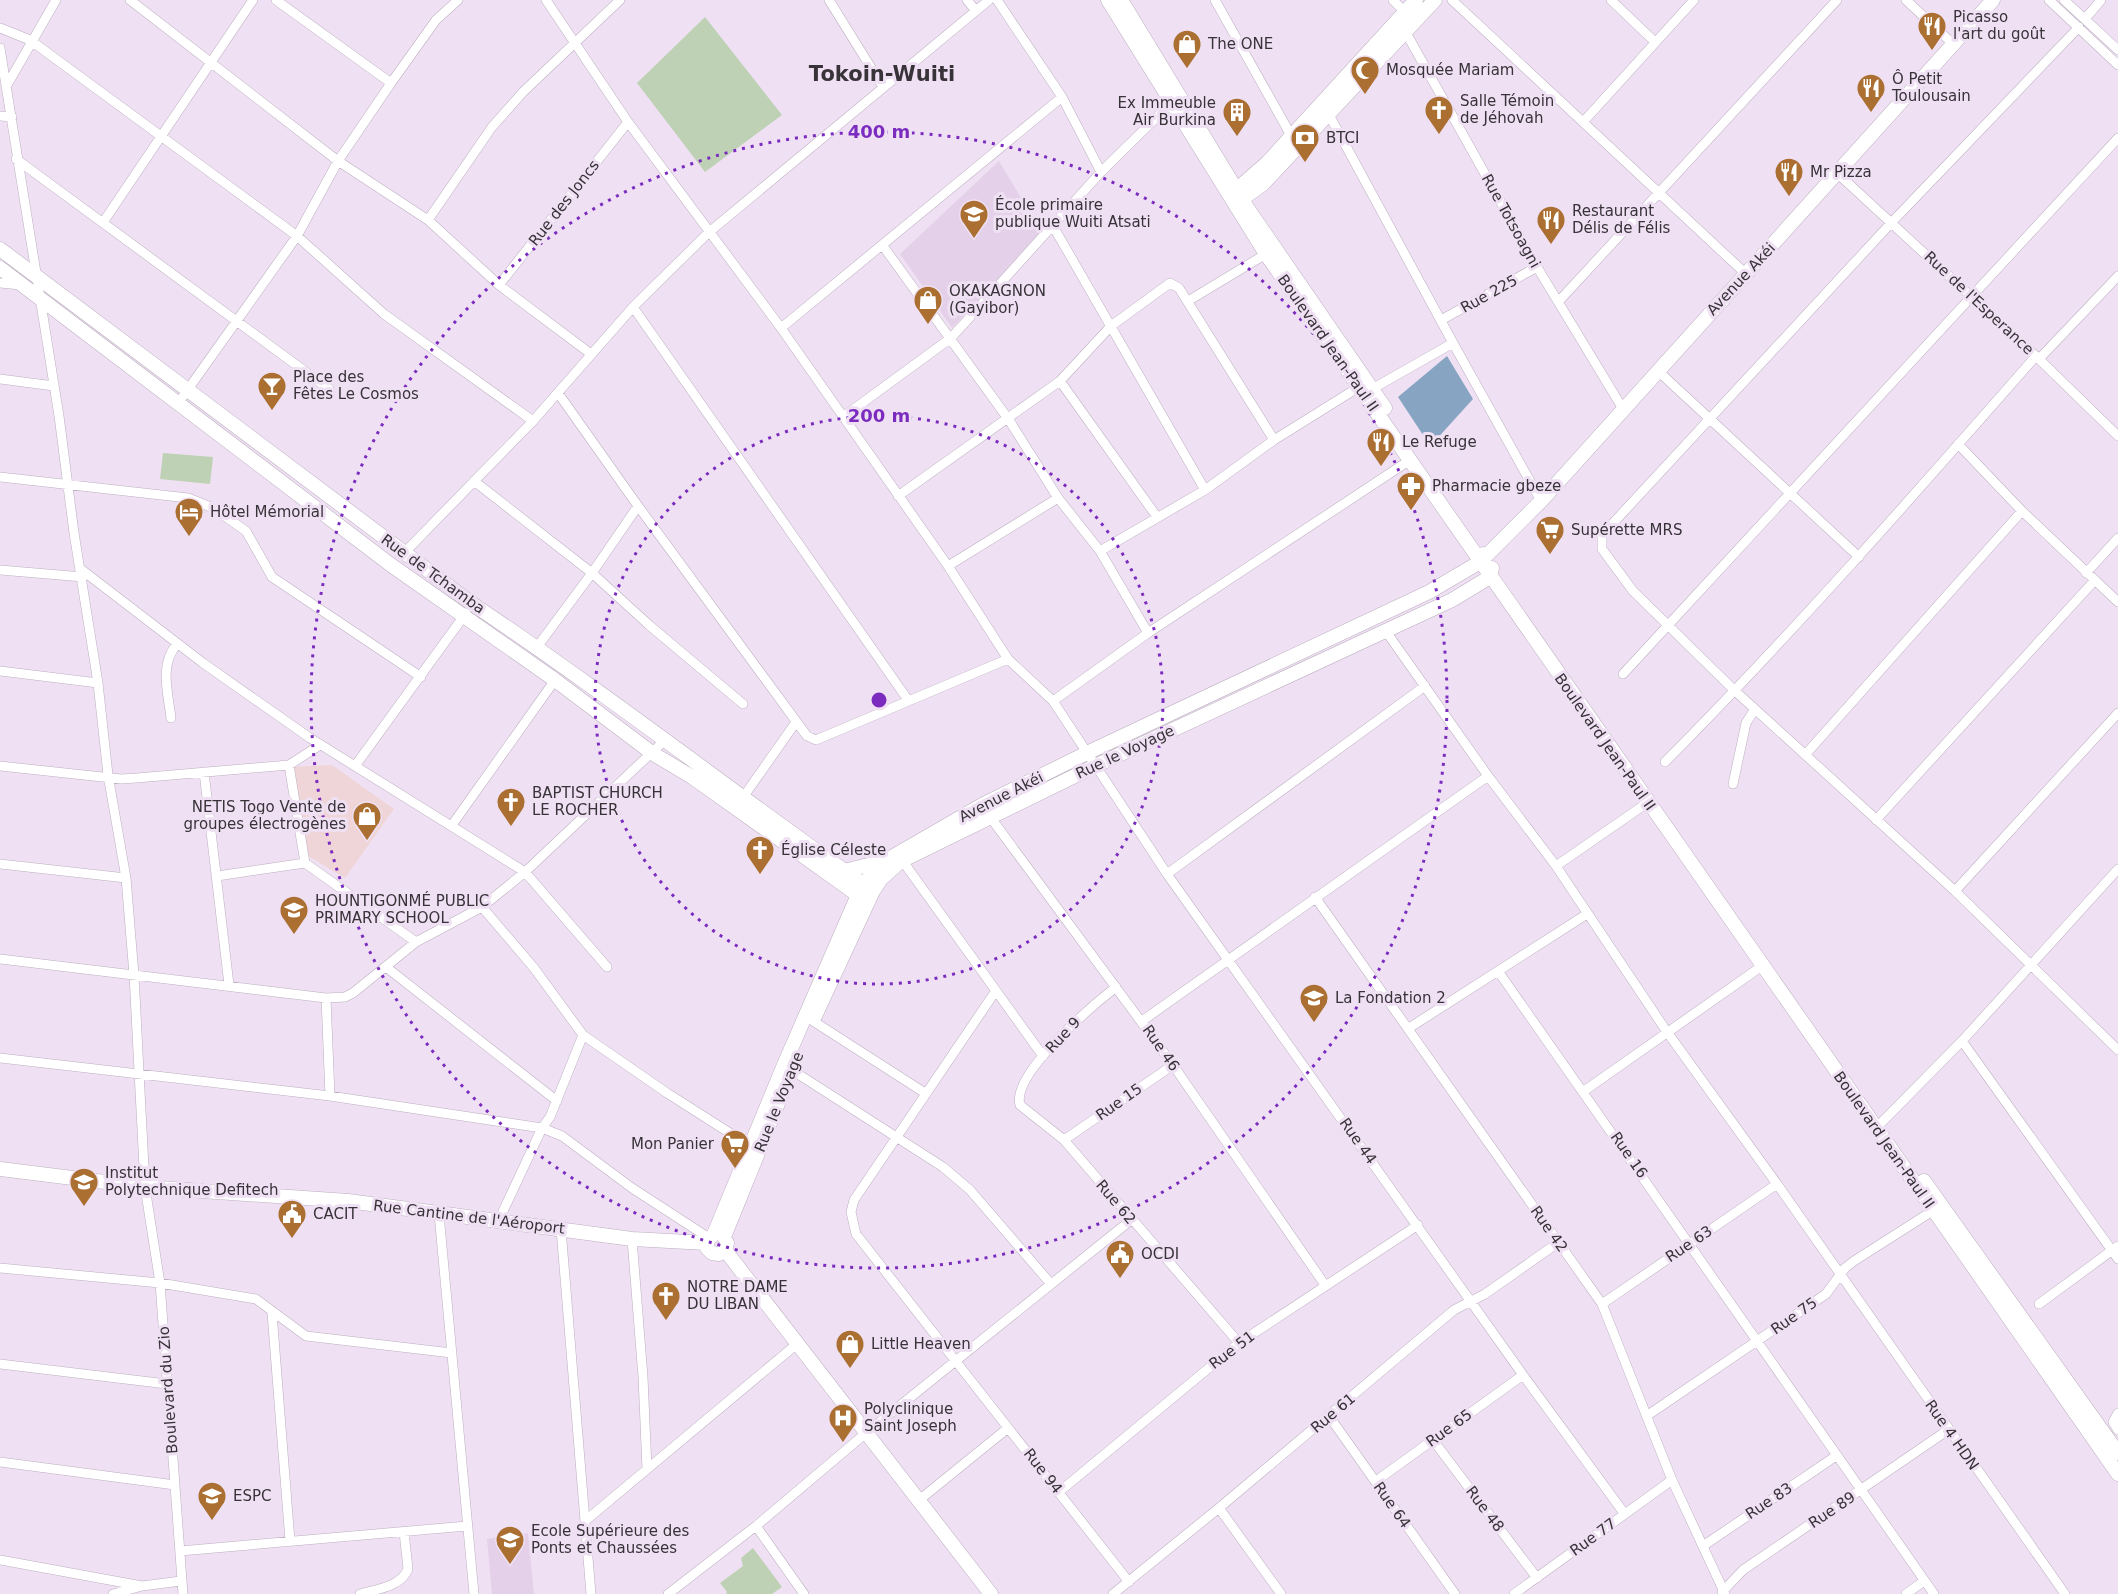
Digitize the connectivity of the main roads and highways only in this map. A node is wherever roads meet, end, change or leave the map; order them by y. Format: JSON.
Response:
{"nodes":[{"id":1,"x":1108,"y":0,"type":"edge"},
{"id":2,"x":1121,"y":0,"type":"edge"},
{"id":3,"x":1416,"y":0,"type":"edge"},
{"id":4,"x":1435,"y":0,"type":"edge"},
{"id":5,"x":1993,"y":0,"type":"edge"},
{"id":6,"x":1294,"y":142,"type":"junction"},
{"id":7,"x":1260,"y":179,"type":"junction"},
{"id":8,"x":1237,"y":197,"type":"junction"},
{"id":9,"x":0,"y":249,"type":"edge"},
{"id":10,"x":0,"y":268,"type":"edge"},
{"id":11,"x":1365,"y":388,"type":"junction"},
{"id":12,"x":183,"y":397,"type":"junction"},
{"id":13,"x":1486,"y":563,"type":"junction"},
{"id":14,"x":986,"y":811,"type":"junction"},
{"id":15,"x":899,"y":857,"type":"junction"},
{"id":16,"x":885,"y":861,"type":"junction"},
{"id":17,"x":844,"y":871,"type":"junction"},
{"id":18,"x":866,"y":893,"type":"junction"},
{"id":19,"x":788,"y":1067,"type":"junction"},
{"id":20,"x":0,"y":1169,"type":"edge"},
{"id":21,"x":716,"y":1240,"type":"junction"},
{"id":22,"x":2118,"y":1453,"type":"edge"},
{"id":23,"x":2118,"y":1474,"type":"edge"},
{"id":24,"x":991,"y":1594,"type":"edge"}],
"edges":[{"from":1,"to":8,"type":"main road","name":"Boulevard Jean-Paul II"},
{"from":2,"to":8,"type":"main road","name":"Boulevard Jean-Paul II"},
{"from":3,"to":6,"type":"main road"},
{"from":4,"to":6,"type":"main road"},
{"from":5,"to":13,"type":"main road","name":"Avenue Akéi"},
{"from":6,"to":7,"type":"main road"},
{"from":7,"to":8,"type":"main road"},
{"from":7,"to":8,"type":"main road"},
{"from":8,"to":11,"type":"main road","name":"Boulevard Jean-Paul II"},
{"from":8,"to":11,"type":"main road","name":"Boulevard Jean-Paul II"},
{"from":9,"to":12,"type":"main road","name":"Rue de Tchamba"},
{"from":10,"to":12,"type":"main road","name":"Rue de Tchamba"},
{"from":11,"to":13,"type":"main road","name":"Boulevard Jean-Paul II"},
{"from":11,"to":13,"type":"main road","name":"Boulevard Jean-Paul II"},
{"from":12,"to":17,"type":"main road","name":"Rue de Tchamba"},
{"from":12,"to":18,"type":"main road","name":"Rue de Tchamba"},
{"from":13,"to":14,"type":"main road","name":"Avenue Akéi"},
{"from":13,"to":14,"type":"main road","name":"Rue le Voyage"},
{"from":13,"to":22,"type":"main road","name":"Boulevard Jean-Paul II"},
{"from":13,"to":23,"type":"main road","name":"Boulevard Jean-Paul II"},
{"from":14,"to":15,"type":"main road","name":"Rue le Voyage"},
{"from":15,"to":16,"type":"main road"},
{"from":15,"to":18,"type":"main road","name":"Rue le Voyage"},
{"from":16,"to":17,"type":"main road"},
{"from":16,"to":18,"type":"main road"},
{"from":17,"to":18,"type":"main road","name":"Rue de Tchamba"},
{"from":18,"to":19,"type":"main road"},
{"from":18,"to":19,"type":"main road","name":"Rue le Voyage"},
{"from":19,"to":21,"type":"main road","name":"Rue le Voyage"},
{"from":20,"to":21,"type":"main road","name":"Rue Cantine de l'Aéroport"},
{"from":21,"to":24,"type":"main road"}]}
